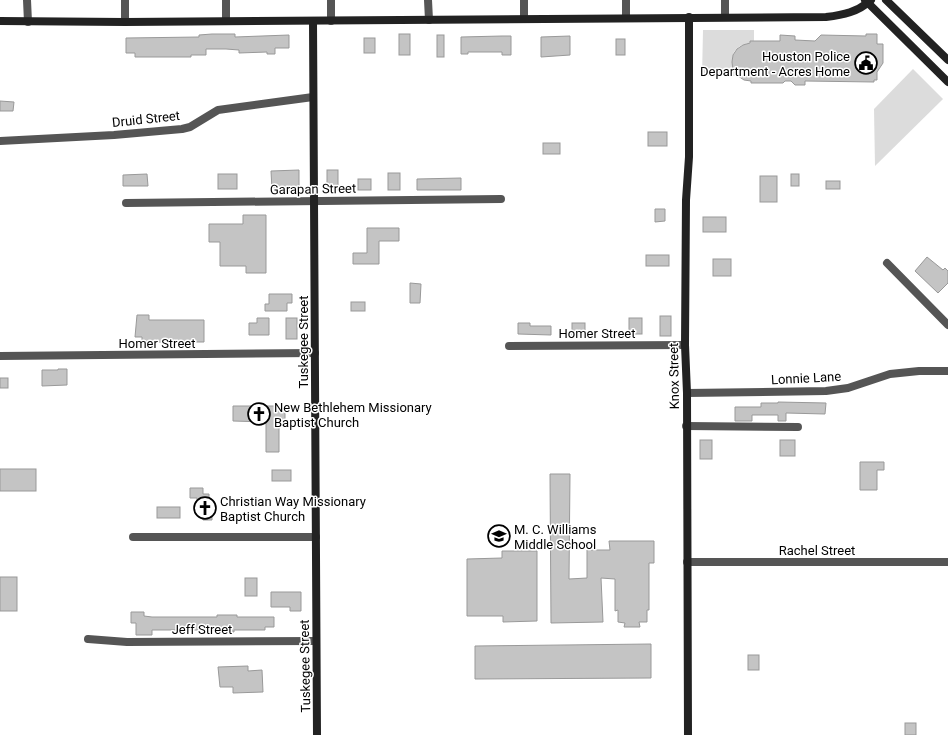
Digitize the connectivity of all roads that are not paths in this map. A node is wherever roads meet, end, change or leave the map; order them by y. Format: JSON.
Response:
{"nodes":[{"id":1,"x":27,"y":0,"type":"edge"},
{"id":2,"x":125,"y":0,"type":"edge"},
{"id":3,"x":226,"y":0,"type":"edge"},
{"id":4,"x":331,"y":0,"type":"edge"},
{"id":5,"x":428,"y":0,"type":"edge"},
{"id":6,"x":524,"y":0,"type":"edge"},
{"id":7,"x":626,"y":0,"type":"edge"},
{"id":8,"x":725,"y":0,"type":"edge"},
{"id":9,"x":886,"y":0,"type":"edge"},
{"id":10,"x":868,"y":1,"type":"edge"},
{"id":11,"x":689,"y":17,"type":"junction"},
{"id":12,"x":725,"y":17,"type":"junction"},
{"id":13,"x":626,"y":18,"type":"junction"},
{"id":14,"x":524,"y":19,"type":"junction"},
{"id":15,"x":313,"y":20,"type":"junction"},
{"id":16,"x":331,"y":20,"type":"junction"},
{"id":17,"x":429,"y":20,"type":"junction"},
{"id":18,"x":0,"y":21,"type":"edge"},
{"id":19,"x":226,"y":21,"type":"junction"},
{"id":20,"x":28,"y":22,"type":"junction"},
{"id":21,"x":125,"y":22,"type":"junction"},
{"id":22,"x":948,"y":60,"type":"edge"},
{"id":23,"x":948,"y":82,"type":"edge"},
{"id":24,"x":314,"y":97,"type":"junction"},
{"id":25,"x":0,"y":141,"type":"edge"},
{"id":26,"x":501,"y":198,"type":"dead end"},
{"id":27,"x":314,"y":201,"type":"junction"},
{"id":28,"x":126,"y":203,"type":"dead end"},
{"id":29,"x":887,"y":264,"type":"dead end"},
{"id":30,"x":948,"y":325,"type":"edge"},
{"id":31,"x":685,"y":345,"type":"junction"},
{"id":32,"x":509,"y":346,"type":"dead end"},
{"id":33,"x":315,"y":353,"type":"junction"},
{"id":34,"x":0,"y":356,"type":"edge"},
{"id":35,"x":948,"y":371,"type":"edge"},
{"id":36,"x":687,"y":393,"type":"junction"},
{"id":37,"x":686,"y":426,"type":"junction"},
{"id":38,"x":798,"y":427,"type":"dead end"},
{"id":39,"x":133,"y":537,"type":"dead end"},
{"id":40,"x":316,"y":537,"type":"junction"},
{"id":41,"x":687,"y":562,"type":"junction"},
{"id":42,"x":948,"y":562,"type":"edge"},
{"id":43,"x":88,"y":639,"type":"dead end"},
{"id":44,"x":316,"y":640,"type":"junction"},
{"id":45,"x":317,"y":735,"type":"edge"},
{"id":46,"x":688,"y":735,"type":"edge"}],
"edges":[{"from":1,"to":20,"type":"street"},
{"from":2,"to":21,"type":"street"},
{"from":3,"to":19,"type":"street"},
{"from":4,"to":16,"type":"street"},
{"from":5,"to":17,"type":"street"},
{"from":6,"to":14,"type":"street"},
{"from":7,"to":13,"type":"street"},
{"from":8,"to":12,"type":"street"},
{"from":9,"to":22,"type":"street"},
{"from":10,"to":12,"type":"street"},
{"from":10,"to":23,"type":"street"},
{"from":11,"to":12,"type":"street"},
{"from":11,"to":13,"type":"street"},
{"from":11,"to":31,"type":"street","name":"Knox Street"},
{"from":13,"to":14,"type":"street"},
{"from":14,"to":17,"type":"street"},
{"from":15,"to":16,"type":"street"},
{"from":15,"to":19,"type":"street"},
{"from":15,"to":24,"type":"street","name":"Tuskegee Street"},
{"from":16,"to":17,"type":"street"},
{"from":18,"to":20,"type":"street"},
{"from":19,"to":21,"type":"street"},
{"from":20,"to":21,"type":"street"},
{"from":24,"to":25,"type":"street","name":"Druid Street"},
{"from":24,"to":27,"type":"street","name":"Tuskegee Street"},
{"from":26,"to":27,"type":"street","name":"Garapan Street"},
{"from":27,"to":28,"type":"street","name":"Garapan Street"},
{"from":27,"to":33,"type":"street","name":"Tuskegee Street"},
{"from":29,"to":30,"type":"street"},
{"from":31,"to":32,"type":"street","name":"Homer Street"},
{"from":31,"to":36,"type":"street","name":"Knox Street"},
{"from":33,"to":34,"type":"street","name":"Homer Street"},
{"from":33,"to":40,"type":"street","name":"Tuskegee Street"},
{"from":35,"to":36,"type":"street","name":"Lonnie Lane"},
{"from":36,"to":37,"type":"street","name":"Knox Street"},
{"from":37,"to":38,"type":"street"},
{"from":37,"to":41,"type":"street","name":"Knox Street"},
{"from":39,"to":40,"type":"street"},
{"from":40,"to":44,"type":"street","name":"Tuskegee Street"},
{"from":41,"to":42,"type":"street","name":"Rachel Street"},
{"from":41,"to":46,"type":"street","name":"Knox Street"},
{"from":43,"to":44,"type":"street","name":"Jeff Street"},
{"from":44,"to":45,"type":"street","name":"Tuskegee Street"}]}
